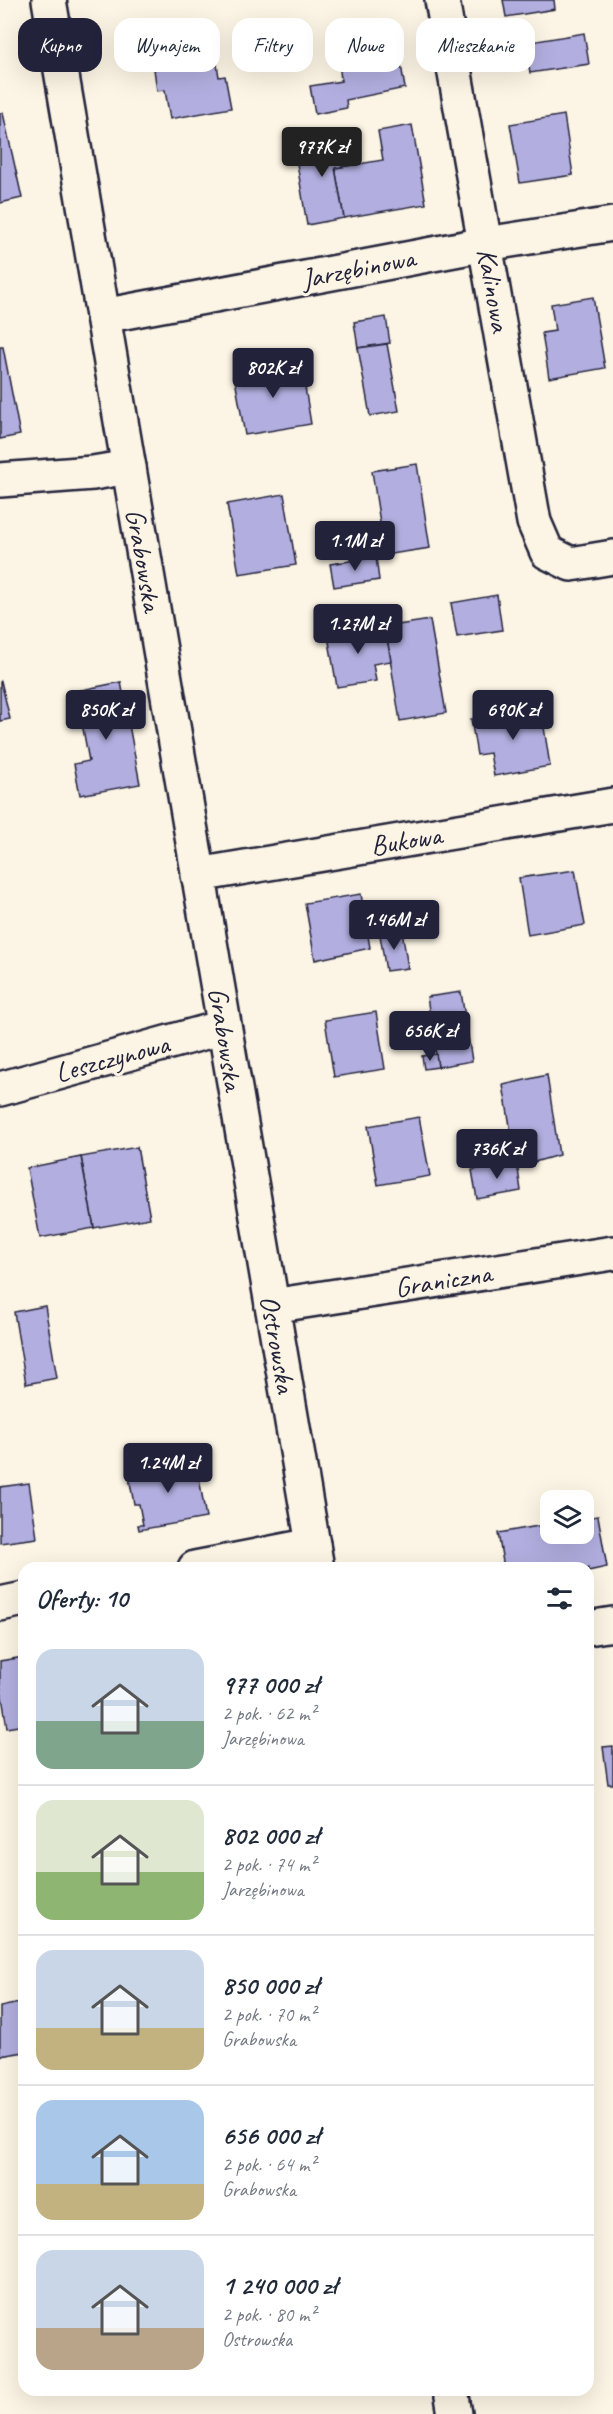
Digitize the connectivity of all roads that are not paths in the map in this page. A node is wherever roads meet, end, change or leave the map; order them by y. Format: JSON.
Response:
{"nodes":[{"id":1,"x":49,"y":0,"type":"edge"},
{"id":2,"x":442,"y":0,"type":"edge"},
{"id":3,"x":613,"y":224,"type":"edge"},
{"id":4,"x":486,"y":244,"type":"junction"},
{"id":5,"x":103,"y":316,"type":"junction"},
{"id":6,"x":129,"y":467,"type":"junction"},
{"id":7,"x":0,"y":480,"type":"edge"},
{"id":8,"x":613,"y":557,"type":"edge"},
{"id":9,"x":613,"y":805,"type":"edge"},
{"id":10,"x":198,"y":875,"type":"junction"},
{"id":11,"x":224,"y":1027,"type":"junction"},
{"id":12,"x":0,"y":1089,"type":"edge"},
{"id":13,"x":239,"y":1120,"type":"joint"},
{"id":14,"x":613,"y":1253,"type":"edge"},
{"id":15,"x":272,"y":1306,"type":"junction"},
{"id":16,"x":315,"y":1556,"type":"edge"},
{"id":17,"x":255,"y":1562,"type":"edge"},
{"id":18,"x":18,"y":1600,"type":"edge"},
{"id":19,"x":0,"y":1604,"type":"edge"},
{"id":20,"x":613,"y":1624,"type":"edge"},
{"id":21,"x":594,"y":1627,"type":"edge"},
{"id":22,"x":452,"y":2396,"type":"edge"},
{"id":23,"x":455,"y":2414,"type":"edge"}],
"edges":[{"from":1,"to":5,"type":"street","name":"Grabowska"},
{"from":2,"to":4,"type":"street","name":"Kalinowa"},
{"from":3,"to":4,"type":"street","name":"Jarzębinowa"},
{"from":4,"to":5,"type":"street","name":"Jarzębinowa"},
{"from":4,"to":8,"type":"street","name":"Kalinowa"},
{"from":5,"to":6,"type":"street","name":"Grabowska"},
{"from":6,"to":7,"type":"street"},
{"from":6,"to":10,"type":"street","name":"Grabowska"},
{"from":9,"to":10,"type":"street","name":"Bukowa"},
{"from":10,"to":11,"type":"street","name":"Grabowska"},
{"from":11,"to":12,"type":"street","name":"Leszczynowa"},
{"from":11,"to":13,"type":"street","name":"Grabowska"},
{"from":13,"to":15,"type":"street","name":"Ostrowska"},
{"from":14,"to":15,"type":"street","name":"Graniczna"},
{"from":15,"to":16,"type":"street","name":"Ostrowska"},
{"from":16,"to":17,"type":"street"},
{"from":18,"to":19,"type":"street"},
{"from":20,"to":21,"type":"street"},
{"from":22,"to":23,"type":"street"}]}
